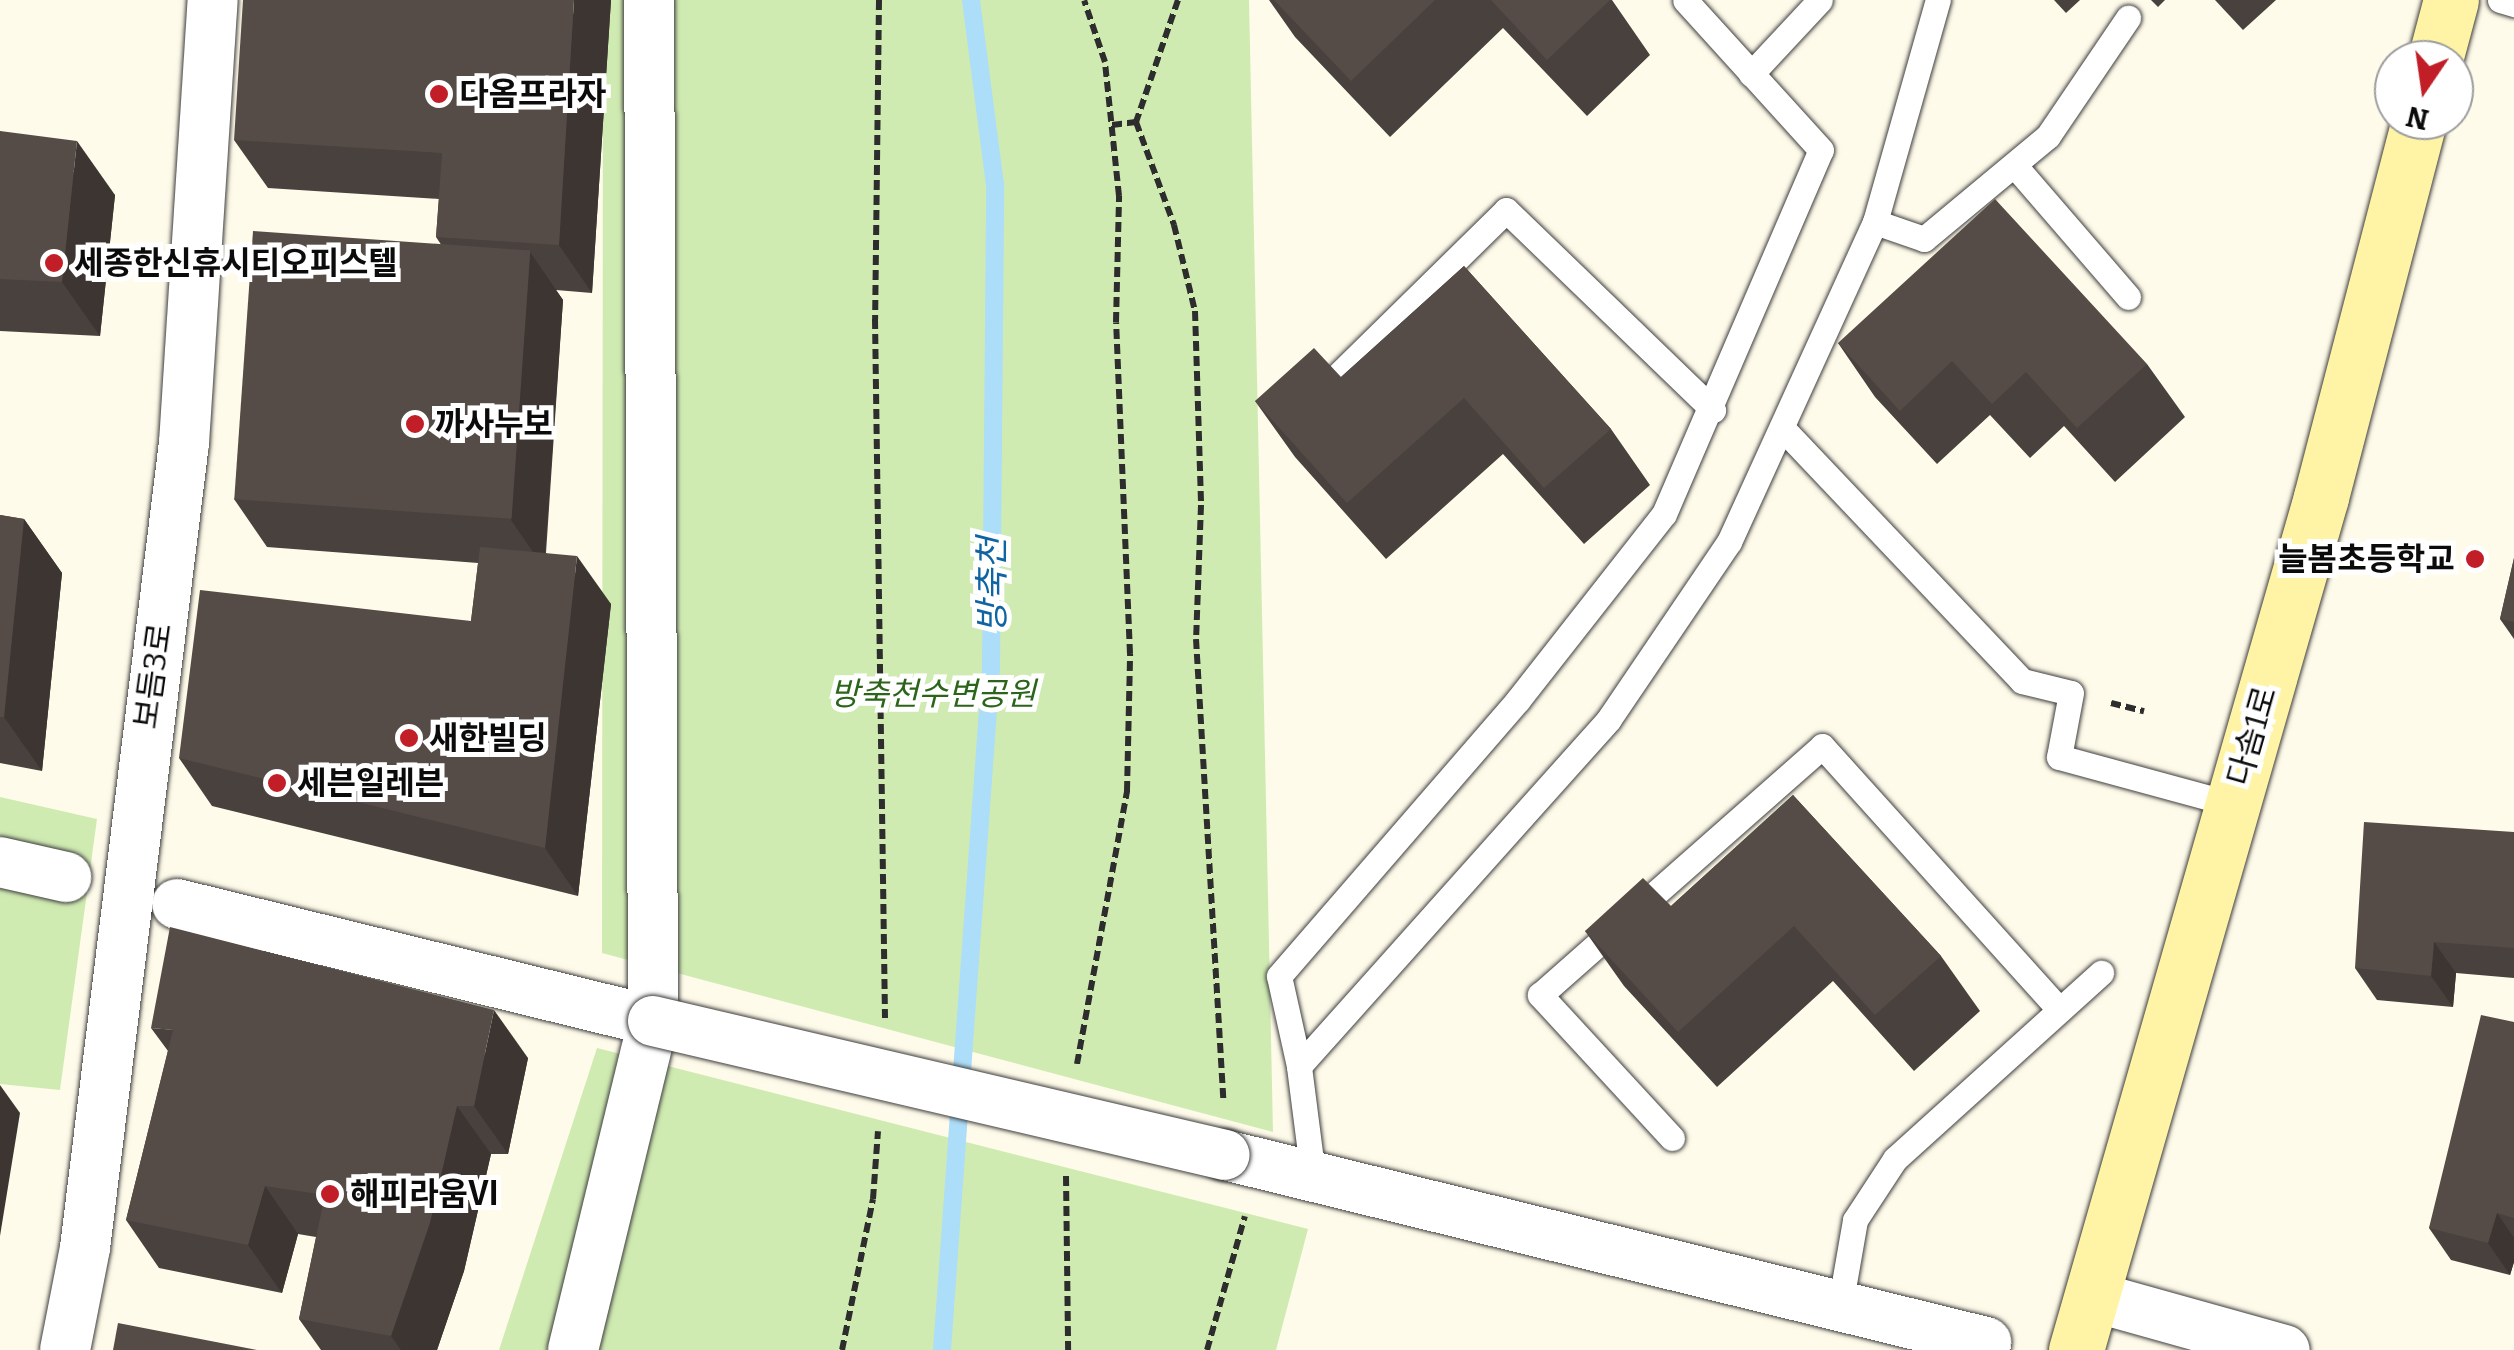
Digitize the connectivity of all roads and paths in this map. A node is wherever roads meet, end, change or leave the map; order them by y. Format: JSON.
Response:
{"nodes":[{"id":1,"x":214,"y":0,"type":"edge"},
{"id":2,"x":648,"y":0,"type":"edge"},
{"id":3,"x":879,"y":0,"type":"edge"},
{"id":4,"x":1084,"y":0,"type":"edge"},
{"id":5,"x":1178,"y":0,"type":"edge"},
{"id":6,"x":1685,"y":0,"type":"edge"},
{"id":7,"x":1820,"y":0,"type":"edge"},
{"id":8,"x":1938,"y":0,"type":"edge"},
{"id":9,"x":2450,"y":0,"type":"edge"},
{"id":10,"x":2500,"y":0,"type":"edge"},
{"id":11,"x":2514,"y":4,"type":"edge"},
{"id":12,"x":2128,"y":18,"type":"dead end"},
{"id":13,"x":2440,"y":40,"type":"edge"},
{"id":14,"x":1751,"y":74,"type":"junction"},
{"id":15,"x":1136,"y":122,"type":"junction"},
{"id":16,"x":1112,"y":125,"type":"junction"},
{"id":17,"x":2415,"y":140,"type":"edge"},
{"id":18,"x":2014,"y":166,"type":"junction"},
{"id":19,"x":1876,"y":222,"type":"junction"},
{"id":20,"x":2128,"y":297,"type":"dead end"},
{"id":21,"x":1308,"y":405,"type":"edge"},
{"id":22,"x":1714,"y":410,"type":"junction"},
{"id":23,"x":1784,"y":430,"type":"junction"},
{"id":24,"x":2232,"y":804,"type":"junction"},
{"id":25,"x":0,"y":862,"type":"edge"},
{"id":26,"x":66,"y":877,"type":"dead end"},
{"id":27,"x":176,"y":904,"type":"dead end"},
{"id":28,"x":2101,"y":973,"type":"dead end"},
{"id":29,"x":2060,"y":1010,"type":"junction"},
{"id":30,"x":654,"y":1020,"type":"junction"},
{"id":31,"x":884,"y":1034,"type":"dead end"},
{"id":32,"x":1299,"y":1066,"type":"junction"},
{"id":33,"x":1076,"y":1068,"type":"dead end"},
{"id":34,"x":878,"y":1126,"type":"dead end"},
{"id":35,"x":1672,"y":1138,"type":"dead end"},
{"id":36,"x":1242,"y":1158,"type":"junction"},
{"id":37,"x":1066,"y":1164,"type":"dead end"},
{"id":38,"x":1313,"y":1176,"type":"junction"},
{"id":39,"x":2092,"y":1296,"type":"junction"},
{"id":40,"x":1840,"y":1306,"type":"junction"},
{"id":41,"x":1986,"y":1342,"type":"dead end"},
{"id":42,"x":66,"y":1350,"type":"edge"},
{"id":43,"x":572,"y":1350,"type":"edge"},
{"id":44,"x":842,"y":1350,"type":"edge"},
{"id":45,"x":1068,"y":1350,"type":"edge"},
{"id":46,"x":1207,"y":1350,"type":"edge"},
{"id":47,"x":2076,"y":1350,"type":"edge"},
{"id":48,"x":2285,"y":1350,"type":"edge"}],
"edges":[{"from":1,"to":42,"type":"street","name":"보듬3로"},
{"from":2,"to":30,"type":"street"},
{"from":3,"to":31,"type":"path"},
{"from":4,"to":16,"type":"path"},
{"from":5,"to":15,"type":"path"},
{"from":6,"to":14,"type":"lane"},
{"from":7,"to":14,"type":"lane"},
{"from":8,"to":19,"type":"lane"},
{"from":9,"to":13,"type":"street"},
{"from":10,"to":11,"type":"lane"},
{"from":12,"to":18,"type":"lane"},
{"from":14,"to":22,"type":"lane"},
{"from":15,"to":16,"type":"path"},
{"from":15,"to":36,"type":"path"},
{"from":16,"to":33,"type":"path"},
{"from":17,"to":24,"type":"street","name":"다솜1로"},
{"from":18,"to":19,"type":"lane"},
{"from":18,"to":20,"type":"lane"},
{"from":19,"to":23,"type":"lane"},
{"from":21,"to":22,"type":"lane"},
{"from":22,"to":32,"type":"lane"},
{"from":23,"to":24,"type":"lane"},
{"from":23,"to":32,"type":"lane"},
{"from":24,"to":39,"type":"street","name":"다솜1로"},
{"from":25,"to":26,"type":"street"},
{"from":27,"to":30,"type":"street"},
{"from":28,"to":29,"type":"lane"},
{"from":29,"to":35,"type":"lane"},
{"from":29,"to":40,"type":"lane"},
{"from":30,"to":36,"type":"street","bridge":true},
{"from":30,"to":43,"type":"street"},
{"from":32,"to":38,"type":"lane"},
{"from":34,"to":44,"type":"path"},
{"from":36,"to":38,"type":"street"},
{"from":36,"to":46,"type":"path"},
{"from":37,"to":45,"type":"path"},
{"from":38,"to":40,"type":"street"},
{"from":39,"to":47,"type":"street","name":"다솜1로"},
{"from":39,"to":48,"type":"street"},
{"from":40,"to":41,"type":"street"}]}
